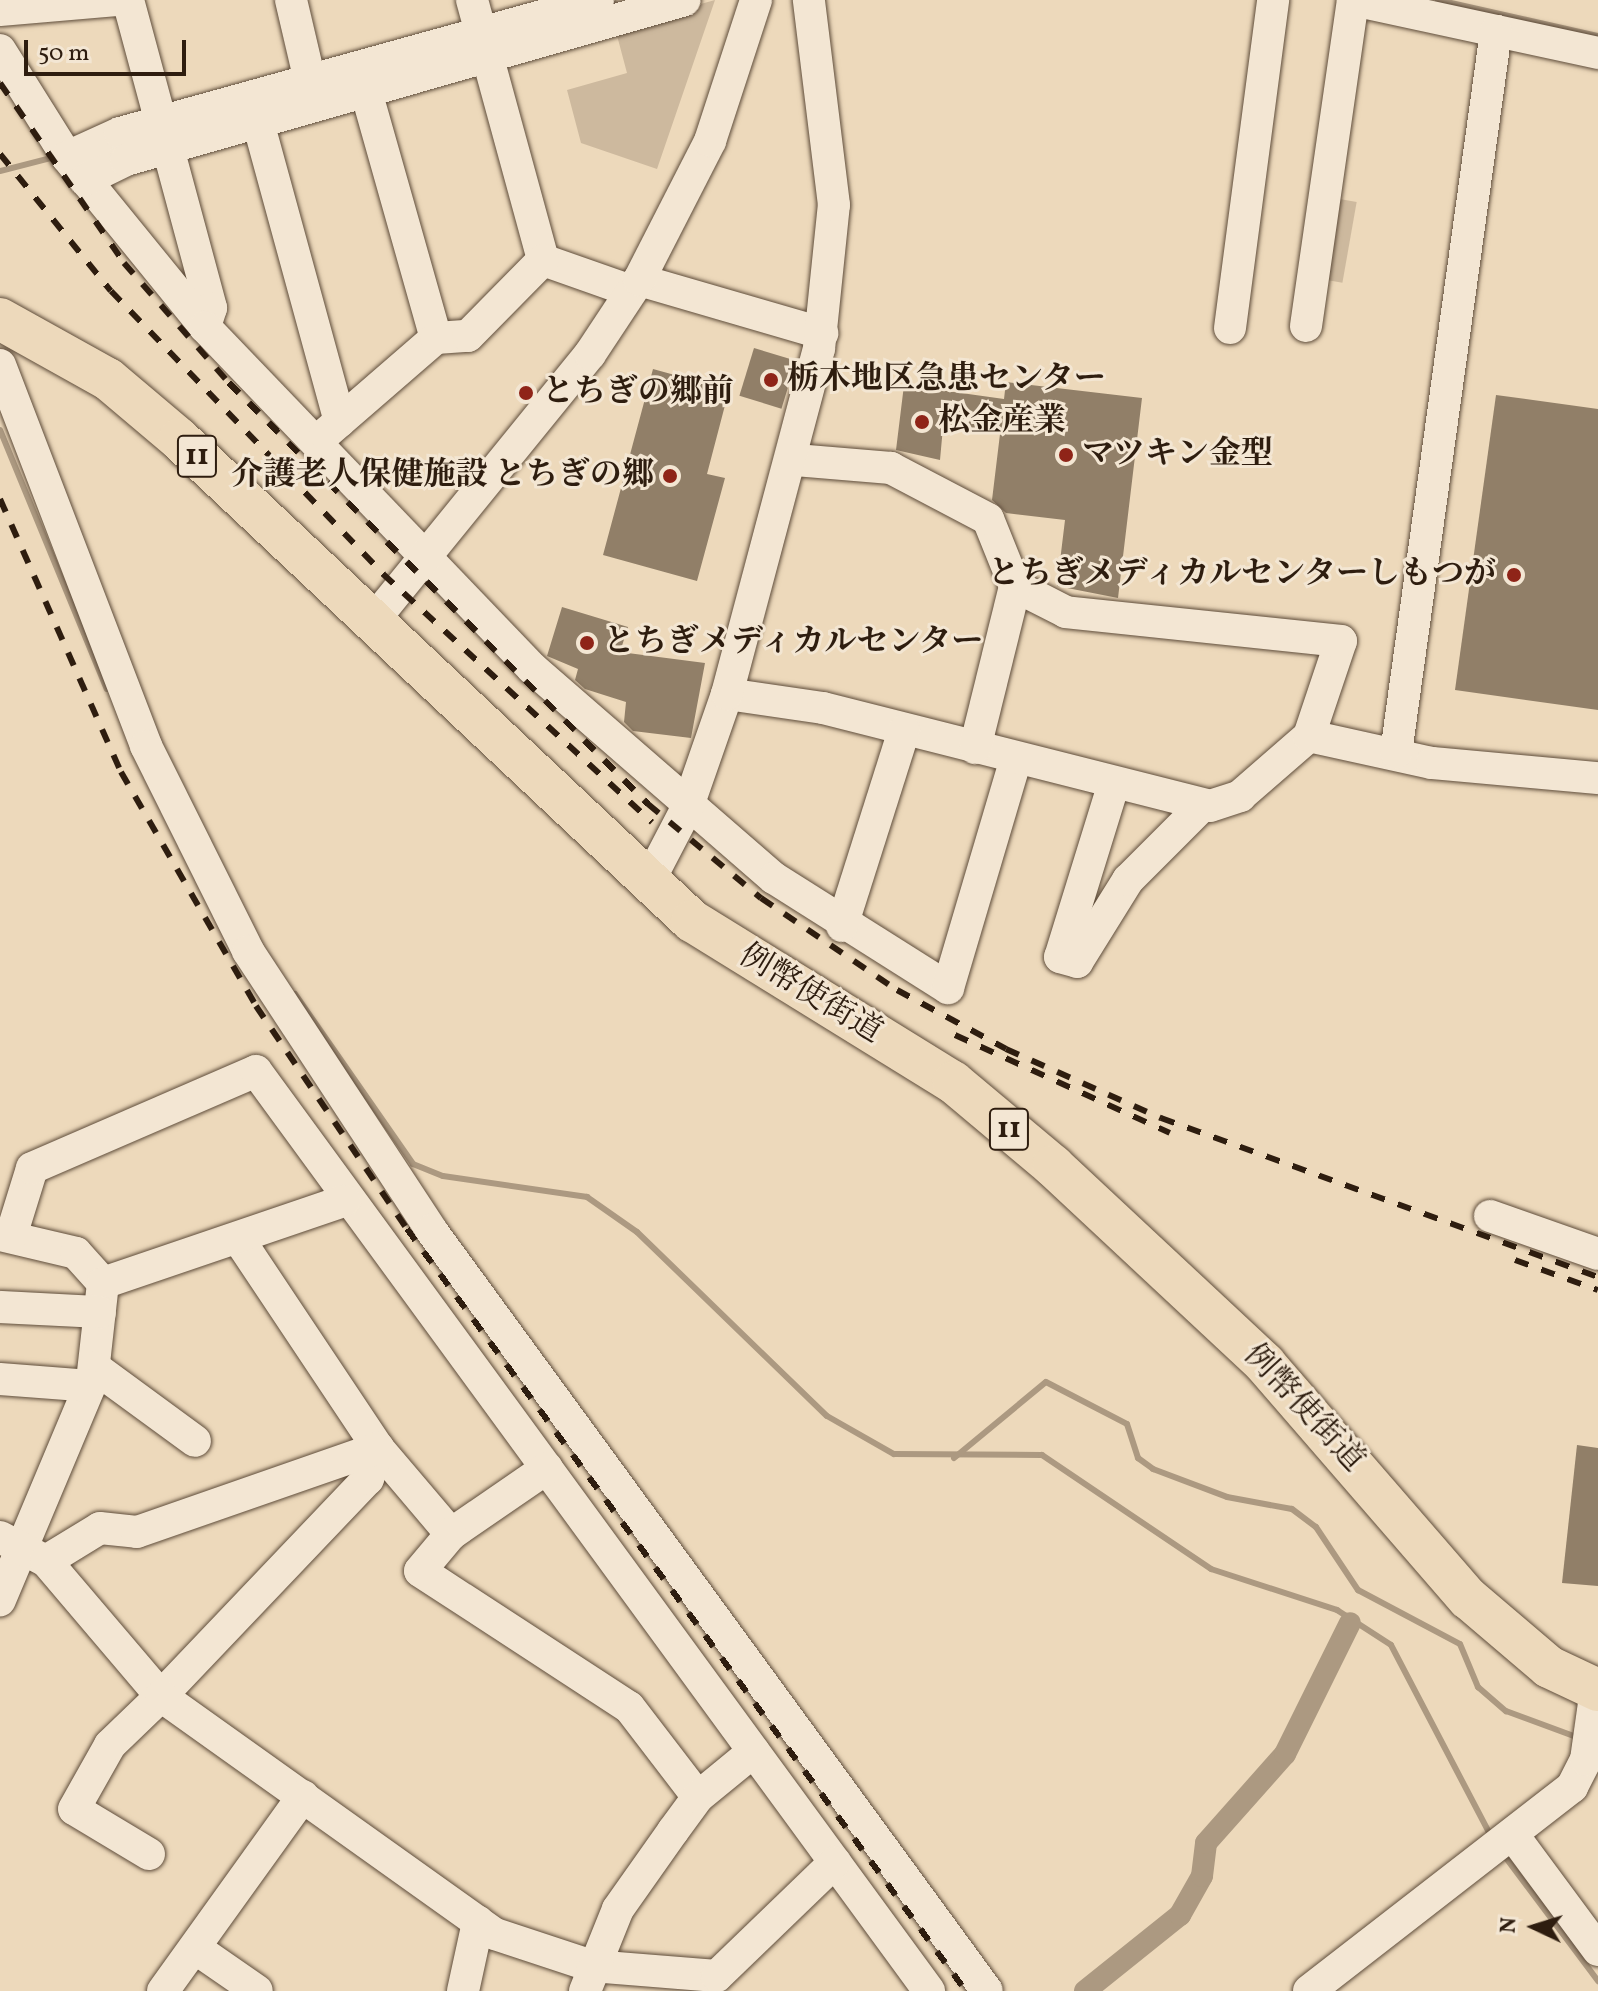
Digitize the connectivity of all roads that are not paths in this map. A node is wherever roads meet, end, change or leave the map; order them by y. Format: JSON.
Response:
{"nodes":[{"id":1,"x":117,"y":0,"type":"edge"},
{"id":2,"x":128,"y":0,"type":"edge"},
{"id":3,"x":291,"y":0,"type":"edge"},
{"id":4,"x":472,"y":0,"type":"edge"},
{"id":5,"x":598,"y":0,"type":"edge"},
{"id":6,"x":756,"y":0,"type":"edge"},
{"id":7,"x":809,"y":0,"type":"edge"},
{"id":8,"x":1273,"y":0,"type":"edge"},
{"id":9,"x":1353,"y":0,"type":"edge"},
{"id":10,"x":680,"y":1,"type":"edge"},
{"id":11,"x":0,"y":10,"type":"edge"},
{"id":12,"x":1496,"y":31,"type":"junction"},
{"id":13,"x":485,"y":45,"type":"junction"},
{"id":14,"x":0,"y":50,"type":"edge"},
{"id":15,"x":1598,"y":53,"type":"edge"},
{"id":16,"x":366,"y":91,"type":"junction"},
{"id":17,"x":313,"y":94,"type":"junction"},
{"id":18,"x":258,"y":122,"type":"junction"},
{"id":19,"x":162,"y":137,"type":"junction"},
{"id":20,"x":76,"y":168,"type":"junction"},
{"id":21,"x":543,"y":260,"type":"junction"},
{"id":22,"x":635,"y":285,"type":"junction"},
{"id":23,"x":0,"y":319,"type":"edge"},
{"id":24,"x":1306,"y":326,"type":"dead end"},
{"id":25,"x":205,"y":327,"type":"junction"},
{"id":26,"x":1230,"y":328,"type":"dead end"},
{"id":27,"x":822,"y":333,"type":"junction"},
{"id":28,"x":436,"y":338,"type":"junction"},
{"id":29,"x":0,"y":365,"type":"edge"},
{"id":30,"x":340,"y":421,"type":"junction"},
{"id":31,"x":314,"y":444,"type":"junction"},
{"id":32,"x":795,"y":460,"type":"junction"},
{"id":33,"x":425,"y":558,"type":"junction"},
{"id":34,"x":1015,"y":586,"type":"junction"},
{"id":35,"x":373,"y":621,"type":"junction"},
{"id":36,"x":727,"y":694,"type":"junction"},
{"id":37,"x":904,"y":731,"type":"junction"},
{"id":38,"x":1309,"y":736,"type":"junction"},
{"id":39,"x":975,"y":748,"type":"junction"},
{"id":40,"x":1396,"y":753,"type":"junction"},
{"id":41,"x":1015,"y":762,"type":"junction"},
{"id":42,"x":1598,"y":778,"type":"edge"},
{"id":43,"x":1114,"y":783,"type":"junction"},
{"id":44,"x":1203,"y":805,"type":"junction"},
{"id":45,"x":688,"y":806,"type":"junction"},
{"id":46,"x":649,"y":881,"type":"junction"},
{"id":47,"x":842,"y":926,"type":"junction"},
{"id":48,"x":344,"y":1201,"type":"junction"},
{"id":49,"x":1490,"y":1216,"type":"dead end"},
{"id":50,"x":5,"y":1235,"type":"edge"},
{"id":51,"x":238,"y":1238,"type":"junction"},
{"id":52,"x":1598,"y":1254,"type":"edge"},
{"id":53,"x":102,"y":1298,"type":"junction"},
{"id":54,"x":0,"y":1307,"type":"edge"},
{"id":55,"x":92,"y":1376,"type":"junction"},
{"id":56,"x":0,"y":1379,"type":"edge"},
{"id":57,"x":195,"y":1441,"type":"dead end"},
{"id":58,"x":378,"y":1448,"type":"junction"},
{"id":59,"x":547,"y":1468,"type":"junction"},
{"id":60,"x":451,"y":1534,"type":"junction"},
{"id":61,"x":22,"y":1547,"type":"edge"},
{"id":62,"x":0,"y":1600,"type":"edge"},
{"id":63,"x":1597,"y":1690,"type":"edge"},
{"id":64,"x":161,"y":1696,"type":"junction"},
{"id":65,"x":754,"y":1751,"type":"junction"},
{"id":66,"x":303,"y":1796,"type":"junction"},
{"id":67,"x":698,"y":1797,"type":"junction"},
{"id":68,"x":1513,"y":1835,"type":"junction"},
{"id":69,"x":149,"y":1854,"type":"dead end"},
{"id":70,"x":835,"y":1862,"type":"junction"},
{"id":71,"x":478,"y":1922,"type":"junction"},
{"id":72,"x":195,"y":1948,"type":"junction"},
{"id":73,"x":1598,"y":1950,"type":"edge"},
{"id":74,"x":589,"y":1978,"type":"edge"},
{"id":75,"x":723,"y":1983,"type":"edge"},
{"id":76,"x":163,"y":1991,"type":"edge"},
{"id":77,"x":257,"y":1991,"type":"edge"},
{"id":78,"x":463,"y":1991,"type":"edge"},
{"id":79,"x":929,"y":1991,"type":"edge"},
{"id":80,"x":987,"y":1991,"type":"edge"},
{"id":81,"x":1309,"y":1991,"type":"edge"}],
"edges":[{"from":1,"to":11,"type":"street"},
{"from":2,"to":19,"type":"street"},
{"from":3,"to":17,"type":"street"},
{"from":4,"to":13,"type":"street"},
{"from":5,"to":13,"type":"street"},
{"from":6,"to":22,"type":"street"},
{"from":7,"to":27,"type":"street"},
{"from":8,"to":26,"type":"street"},
{"from":9,"to":12,"type":"street"},
{"from":9,"to":24,"type":"street"},
{"from":10,"to":13,"type":"street"},
{"from":12,"to":15,"type":"street"},
{"from":12,"to":40,"type":"street"},
{"from":13,"to":16,"type":"street"},
{"from":13,"to":17,"type":"street"},
{"from":13,"to":21,"type":"street"},
{"from":14,"to":20,"type":"street"},
{"from":16,"to":17,"type":"street"},
{"from":16,"to":28,"type":"street"},
{"from":17,"to":18,"type":"street"},
{"from":17,"to":19,"type":"street"},
{"from":18,"to":19,"type":"street"},
{"from":18,"to":30,"type":"street"},
{"from":19,"to":20,"type":"street"},
{"from":19,"to":25,"type":"street"},
{"from":20,"to":25,"type":"street"},
{"from":21,"to":22,"type":"street"},
{"from":21,"to":28,"type":"street"},
{"from":22,"to":27,"type":"street"},
{"from":22,"to":33,"type":"street"},
{"from":23,"to":35,"type":"main road","name":"例幣使街道","number":"11"},
{"from":25,"to":31,"type":"street"},
{"from":27,"to":32,"type":"street"},
{"from":28,"to":30,"type":"street"},
{"from":29,"to":80,"type":"street"},
{"from":30,"to":31,"type":"street"},
{"from":31,"to":33,"type":"street"},
{"from":32,"to":34,"type":"street"},
{"from":32,"to":36,"type":"street"},
{"from":33,"to":35,"type":"street"},
{"from":33,"to":45,"type":"street"},
{"from":34,"to":38,"type":"street"},
{"from":34,"to":39,"type":"street"},
{"from":35,"to":46,"type":"main road","name":"例幣使街道","number":"11"},
{"from":36,"to":37,"type":"street"},
{"from":36,"to":45,"type":"street"},
{"from":37,"to":39,"type":"street"},
{"from":37,"to":47,"type":"street"},
{"from":38,"to":40,"type":"street"},
{"from":38,"to":44,"type":"street"},
{"from":39,"to":41,"type":"street"},
{"from":40,"to":42,"type":"street"},
{"from":41,"to":43,"type":"street"},
{"from":41,"to":47,"type":"street"},
{"from":43,"to":44,"type":"street"},
{"from":43,"to":44,"type":"street"},
{"from":45,"to":46,"type":"street"},
{"from":45,"to":47,"type":"street"},
{"from":46,"to":63,"type":"main road","name":"例幣使街道","number":"11"},
{"from":48,"to":50,"type":"street"},
{"from":48,"to":51,"type":"street"},
{"from":48,"to":59,"type":"street"},
{"from":49,"to":52,"type":"street"},
{"from":50,"to":53,"type":"street"},
{"from":51,"to":53,"type":"street"},
{"from":51,"to":58,"type":"street"},
{"from":53,"to":54,"type":"street"},
{"from":53,"to":55,"type":"street"},
{"from":55,"to":56,"type":"street"},
{"from":55,"to":57,"type":"street"},
{"from":55,"to":61,"type":"street"},
{"from":58,"to":60,"type":"street"},
{"from":58,"to":61,"type":"street"},
{"from":58,"to":64,"type":"street"},
{"from":59,"to":60,"type":"street"},
{"from":59,"to":65,"type":"street"},
{"from":60,"to":67,"type":"street"},
{"from":61,"to":62,"type":"street"},
{"from":61,"to":64,"type":"street"},
{"from":63,"to":68,"type":"street"},
{"from":64,"to":66,"type":"street"},
{"from":64,"to":69,"type":"street"},
{"from":65,"to":67,"type":"street"},
{"from":65,"to":70,"type":"street"},
{"from":66,"to":71,"type":"street"},
{"from":66,"to":72,"type":"street"},
{"from":67,"to":74,"type":"street"},
{"from":68,"to":73,"type":"street"},
{"from":68,"to":81,"type":"street"},
{"from":70,"to":75,"type":"street"},
{"from":70,"to":79,"type":"street"},
{"from":71,"to":74,"type":"street"},
{"from":71,"to":78,"type":"street"},
{"from":72,"to":76,"type":"street"},
{"from":72,"to":77,"type":"street"},
{"from":74,"to":75,"type":"street"}]}
